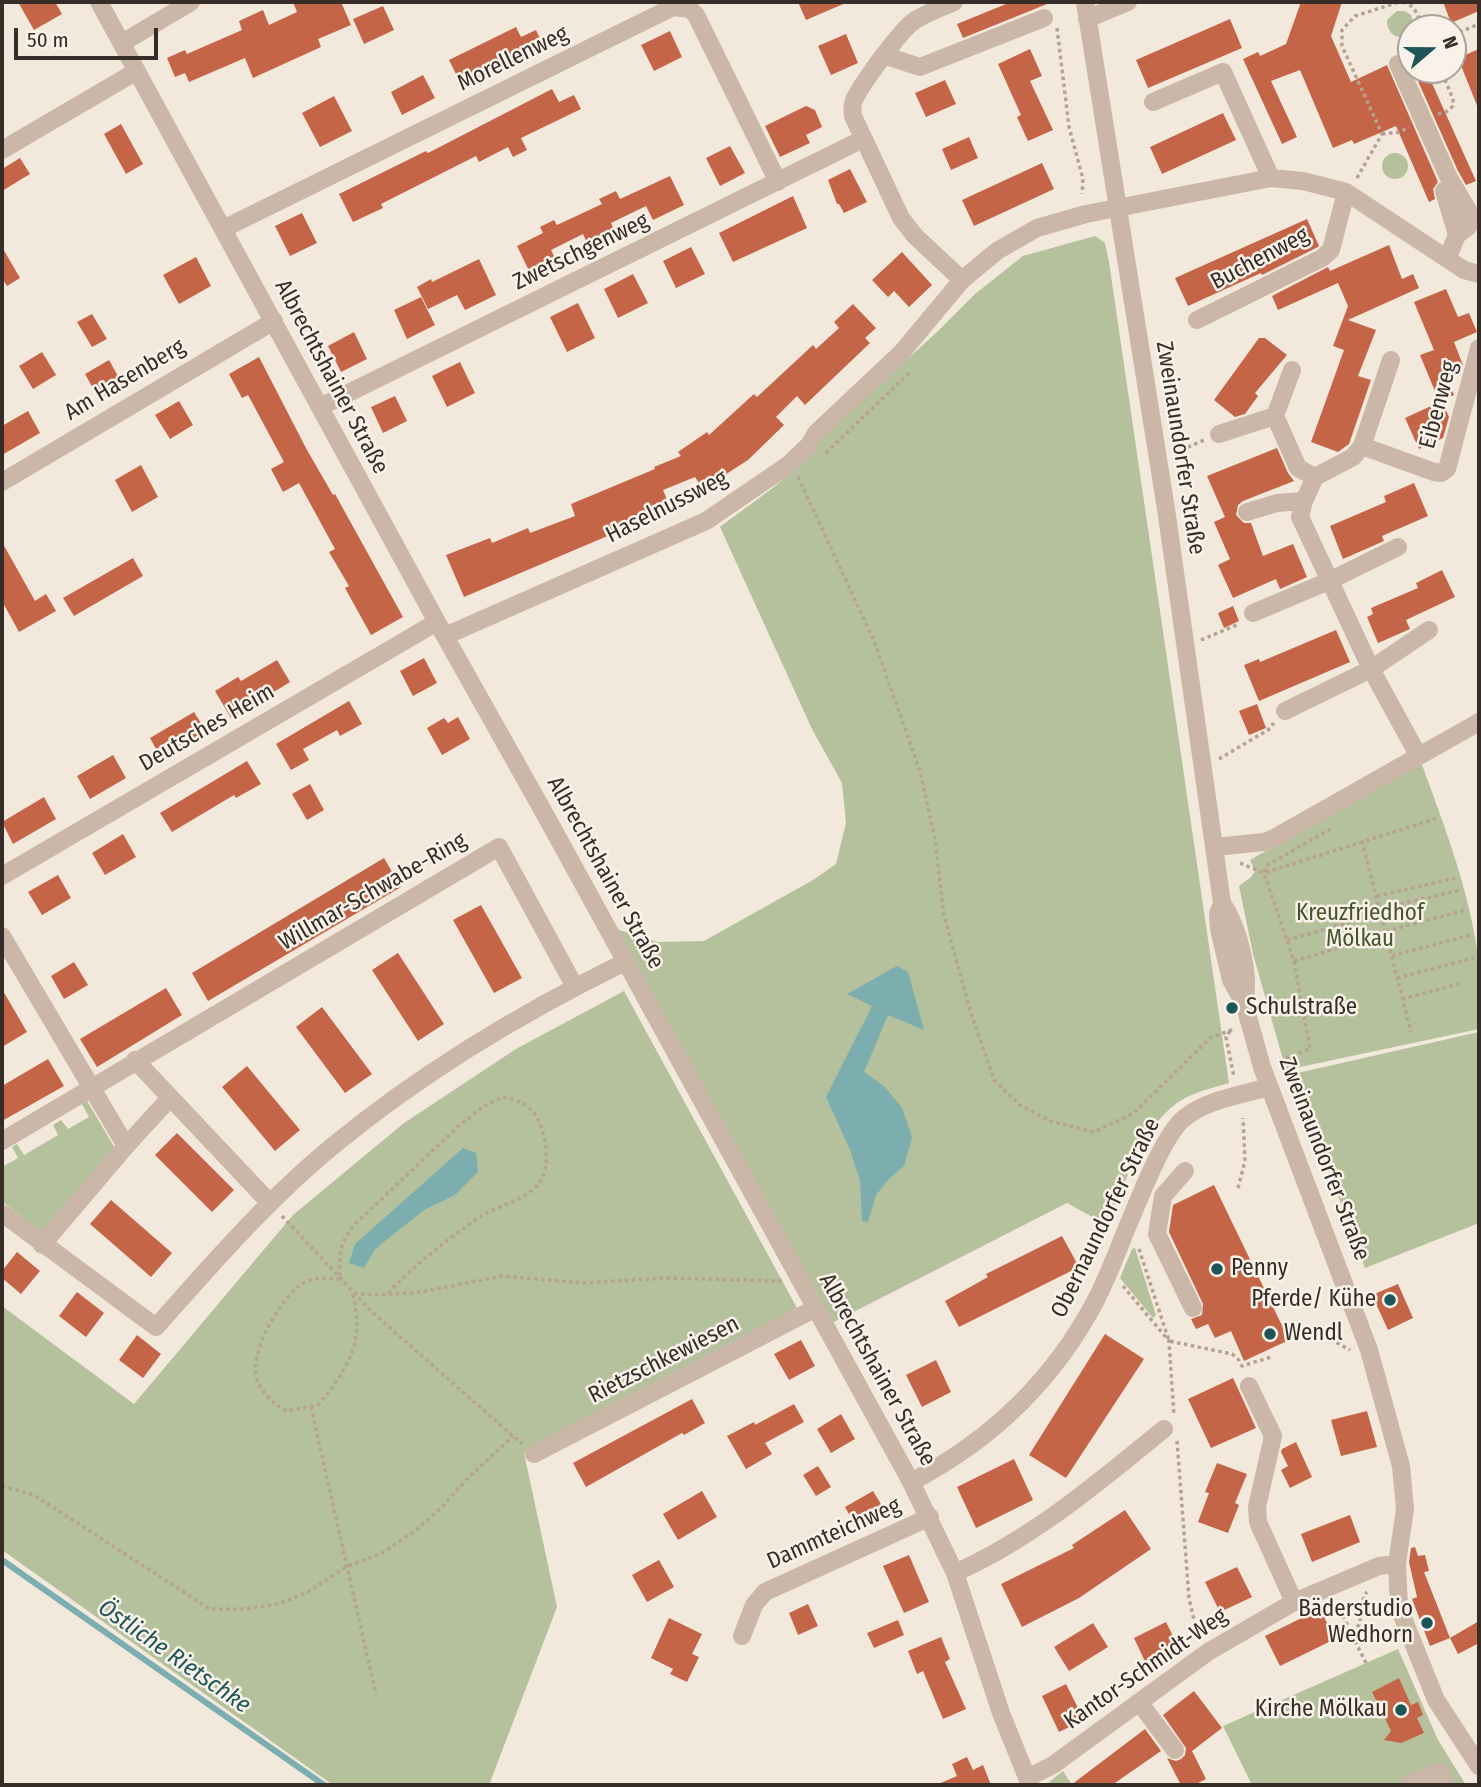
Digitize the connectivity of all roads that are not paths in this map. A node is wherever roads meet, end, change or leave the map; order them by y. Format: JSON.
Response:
{"nodes":[{"id":1,"x":99,"y":2,"type":"edge"},
{"id":2,"x":191,"y":2,"type":"edge"},
{"id":3,"x":954,"y":2,"type":"edge"},
{"id":4,"x":1128,"y":2,"type":"edge"},
{"id":5,"x":1086,"y":10,"type":"edge"},
{"id":6,"x":1050,"y":23,"type":"road end"},
{"id":7,"x":122,"y":43,"type":"junction"},
{"id":8,"x":886,"y":56,"type":"junction"},
{"id":9,"x":137,"y":72,"type":"junction"},
{"id":10,"x":1407,"y":84,"type":"edge"},
{"id":11,"x":1153,"y":102,"type":"dead end"},
{"id":12,"x":863,"y":139,"type":"junction"},
{"id":13,"x":2,"y":150,"type":"edge"},
{"id":14,"x":1271,"y":178,"type":"junction"},
{"id":15,"x":778,"y":182,"type":"junction"},
{"id":16,"x":1444,"y":191,"type":"dead end"},
{"id":17,"x":1346,"y":192,"type":"junction"},
{"id":18,"x":1117,"y":207,"type":"junction"},
{"id":19,"x":223,"y":229,"type":"junction"},
{"id":20,"x":1457,"y":235,"type":"junction"},
{"id":21,"x":1447,"y":259,"type":"junction"},
{"id":22,"x":1479,"y":274,"type":"edge"},
{"id":23,"x":962,"y":280,"type":"junction"},
{"id":24,"x":1197,"y":320,"type":"dead end"},
{"id":25,"x":274,"y":321,"type":"junction"},
{"id":26,"x":1479,"y":348,"type":"edge"},
{"id":27,"x":1391,"y":360,"type":"dead end"},
{"id":28,"x":1292,"y":370,"type":"dead end"},
{"id":29,"x":320,"y":407,"type":"junction"},
{"id":30,"x":1275,"y":416,"type":"junction"},
{"id":31,"x":1219,"y":434,"type":"road end"},
{"id":32,"x":1362,"y":446,"type":"junction"},
{"id":33,"x":1315,"y":477,"type":"junction"},
{"id":34,"x":2,"y":482,"type":"edge"},
{"id":35,"x":1304,"y":501,"type":"junction"},
{"id":36,"x":1247,"y":512,"type":"dead end"},
{"id":37,"x":1398,"y":547,"type":"dead end"},
{"id":38,"x":1329,"y":581,"type":"junction"},
{"id":39,"x":1253,"y":613,"type":"road end"},
{"id":40,"x":441,"y":629,"type":"junction"},
{"id":41,"x":1429,"y":629,"type":"dead end"},
{"id":42,"x":1371,"y":669,"type":"junction"},
{"id":43,"x":1285,"y":711,"type":"road end"},
{"id":44,"x":1479,"y":722,"type":"edge"},
{"id":45,"x":1418,"y":755,"type":"junction"},
{"id":46,"x":1215,"y":847,"type":"junction"},
{"id":47,"x":2,"y":876,"type":"edge"},
{"id":48,"x":2,"y":936,"type":"edge"},
{"id":49,"x":625,"y":962,"type":"junction"},
{"id":50,"x":575,"y":987,"type":"junction"},
{"id":51,"x":135,"y":1060,"type":"junction"},
{"id":52,"x":1269,"y":1087,"type":"junction"},
{"id":53,"x":89,"y":1088,"type":"junction"},
{"id":54,"x":170,"y":1098,"type":"junction"},
{"id":55,"x":2,"y":1141,"type":"edge"},
{"id":56,"x":126,"y":1146,"type":"junction"},
{"id":57,"x":1185,"y":1171,"type":"dead end"},
{"id":58,"x":270,"y":1203,"type":"junction"},
{"id":59,"x":2,"y":1213,"type":"edge"},
{"id":60,"x":42,"y":1245,"type":"junction"},
{"id":61,"x":816,"y":1308,"type":"junction"},
{"id":62,"x":1193,"y":1308,"type":"dead end"},
{"id":63,"x":1249,"y":1386,"type":"dead end"},
{"id":64,"x":1172,"y":1428,"type":"road end"},
{"id":65,"x":534,"y":1454,"type":"road end"},
{"id":66,"x":911,"y":1482,"type":"junction"},
{"id":67,"x":930,"y":1517,"type":"junction"},
{"id":68,"x":1397,"y":1564,"type":"junction"},
{"id":69,"x":955,"y":1573,"type":"junction"},
{"id":70,"x":1294,"y":1602,"type":"junction"},
{"id":71,"x":742,"y":1636,"type":"dead end"},
{"id":72,"x":1139,"y":1702,"type":"junction"},
{"id":73,"x":1175,"y":1750,"type":"dead end"},
{"id":74,"x":1479,"y":1766,"type":"edge"},
{"id":75,"x":1029,"y":1782,"type":"edge"},
{"id":76,"x":1410,"y":1785,"type":"edge"},
{"id":77,"x":1446,"y":1785,"type":"edge"}],
"edges":[{"from":1,"to":7,"type":"street","name":"Albrechtshainer Straße"},
{"from":2,"to":7,"type":"street"},
{"from":3,"to":8,"type":"street"},
{"from":4,"to":5,"type":"street"},
{"from":5,"to":18,"type":"street","name":"Zweinaundorfer Straße"},
{"from":6,"to":8,"type":"street"},
{"from":7,"to":9,"type":"street","name":"Albrechtshainer Straße"},
{"from":8,"to":12,"type":"street"},
{"from":9,"to":13,"type":"street"},
{"from":9,"to":19,"type":"street","name":"Albrechtshainer Straße"},
{"from":10,"to":20,"type":"street"},
{"from":11,"to":14,"type":"street"},
{"from":12,"to":15,"type":"street","name":"Zwetschgenweg"},
{"from":12,"to":23,"type":"street"},
{"from":14,"to":17,"type":"street"},
{"from":14,"to":18,"type":"street"},
{"from":15,"to":19,"type":"street","name":"Morellenweg"},
{"from":15,"to":29,"type":"street","name":"Zwetschgenweg"},
{"from":16,"to":20,"type":"street"},
{"from":17,"to":21,"type":"street"},
{"from":17,"to":24,"type":"street","name":"Buchenweg"},
{"from":18,"to":23,"type":"street","name":"Haselnussweg"},
{"from":18,"to":46,"type":"street","name":"Zweinaundorfer Straße"},
{"from":19,"to":25,"type":"street","name":"Albrechtshainer Straße"},
{"from":20,"to":21,"type":"street"},
{"from":21,"to":22,"type":"street"},
{"from":23,"to":40,"type":"street","name":"Haselnussweg"},
{"from":25,"to":29,"type":"street","name":"Albrechtshainer Straße"},
{"from":25,"to":34,"type":"street","name":"Am Hasenberg"},
{"from":26,"to":32,"type":"street","name":"Eibenweg"},
{"from":27,"to":32,"type":"street"},
{"from":28,"to":30,"type":"street"},
{"from":29,"to":40,"type":"street","name":"Albrechtshainer Straße"},
{"from":30,"to":31,"type":"street"},
{"from":30,"to":33,"type":"street"},
{"from":32,"to":33,"type":"street"},
{"from":33,"to":35,"type":"street"},
{"from":35,"to":36,"type":"street"},
{"from":35,"to":38,"type":"street"},
{"from":37,"to":38,"type":"street"},
{"from":38,"to":39,"type":"street"},
{"from":38,"to":42,"type":"street"},
{"from":40,"to":47,"type":"street","name":"Deutsches Heim"},
{"from":40,"to":49,"type":"street","name":"Albrechtshainer Straße"},
{"from":41,"to":42,"type":"street"},
{"from":42,"to":43,"type":"street"},
{"from":42,"to":45,"type":"street"},
{"from":44,"to":45,"type":"street"},
{"from":45,"to":46,"type":"street"},
{"from":46,"to":52,"type":"street","name":"Zweinaundorfer Straße"},
{"from":48,"to":53,"type":"street"},
{"from":49,"to":50,"type":"street"},
{"from":49,"to":61,"type":"street","name":"Albrechtshainer Straße"},
{"from":50,"to":51,"type":"street","name":"Willmar-Schwabe-Ring"},
{"from":50,"to":58,"type":"street"},
{"from":51,"to":53,"type":"street","name":"Willmar-Schwabe-Ring"},
{"from":51,"to":54,"type":"street"},
{"from":52,"to":66,"type":"street","name":"Obernaundorfer Straße"},
{"from":52,"to":68,"type":"street","name":"Zweinaundorfer Straße"},
{"from":53,"to":55,"type":"street","name":"Willmar-Schwabe-Ring"},
{"from":53,"to":56,"type":"street"},
{"from":54,"to":56,"type":"street"},
{"from":54,"to":58,"type":"street"},
{"from":56,"to":60,"type":"street"},
{"from":57,"to":62,"type":"street"},
{"from":58,"to":60,"type":"street"},
{"from":59,"to":60,"type":"street"},
{"from":61,"to":65,"type":"street","name":"Rietzschkewiesen"},
{"from":61,"to":66,"type":"street","name":"Albrechtshainer Straße"},
{"from":63,"to":70,"type":"street"},
{"from":64,"to":69,"type":"street"},
{"from":66,"to":67,"type":"street","name":"Albrechtshainer Straße"},
{"from":67,"to":69,"type":"street","name":"Albrechtshainer Straße"},
{"from":67,"to":71,"type":"street","name":"Dammteichweg"},
{"from":68,"to":70,"type":"street","name":"Kantor-Schmidt-Weg"},
{"from":68,"to":74,"type":"street","name":"Zweinaundorfer Straße"},
{"from":69,"to":75,"type":"street","name":"Albrechtshainer Straße"},
{"from":70,"to":72,"type":"street","name":"Kantor-Schmidt-Weg"},
{"from":72,"to":73,"type":"street"},
{"from":72,"to":75,"type":"street","name":"Kantor-Schmidt-Weg"},
{"from":76,"to":77,"type":"street"}]}
